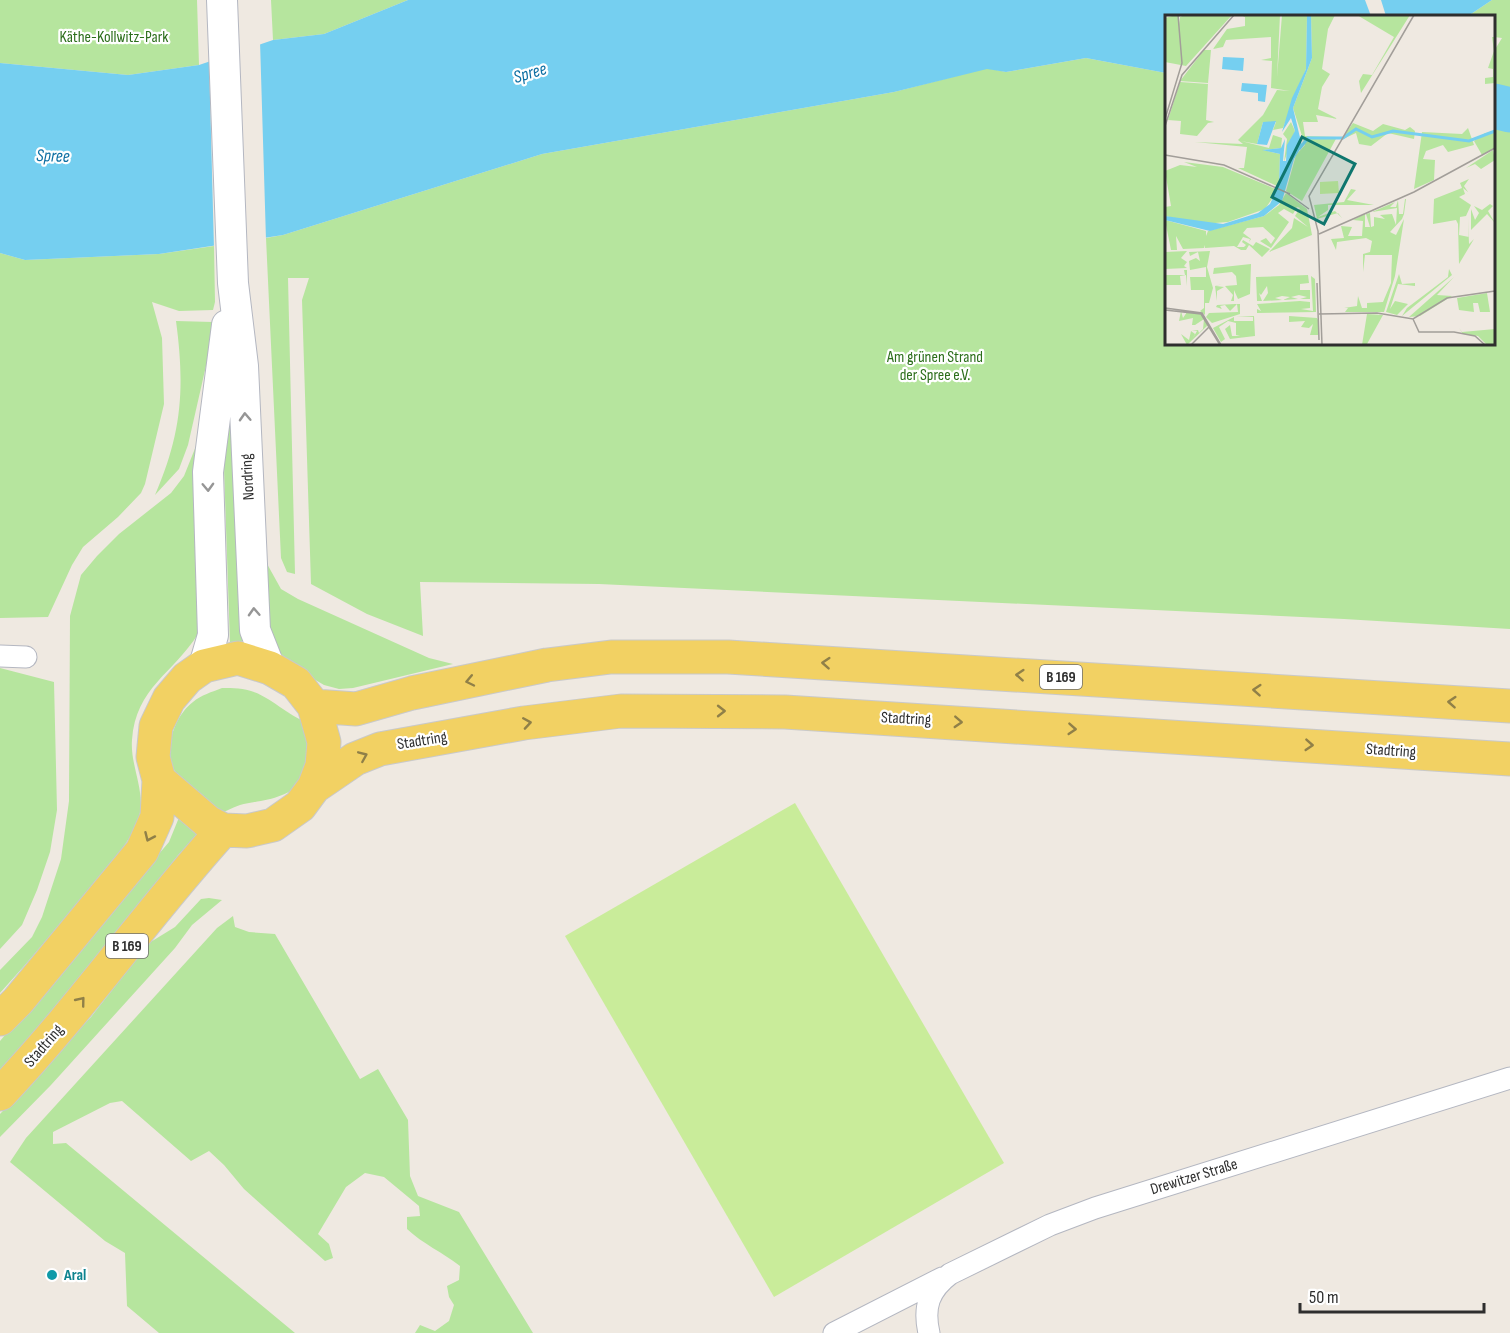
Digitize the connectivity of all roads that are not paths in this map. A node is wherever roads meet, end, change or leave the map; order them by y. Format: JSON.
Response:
{"nodes":[{"id":1,"x":222,"y":1,"type":"edge"},
{"id":2,"x":233,"y":283,"type":"junction"},
{"id":3,"x":0,"y":656,"type":"edge"},
{"id":4,"x":26,"y":657,"type":"dead end"},
{"id":5,"x":204,"y":666,"type":"junction"},
{"id":6,"x":270,"y":668,"type":"junction"},
{"id":7,"x":314,"y":706,"type":"junction"},
{"id":8,"x":1510,"y":706,"type":"edge"},
{"id":9,"x":1510,"y":759,"type":"edge"},
{"id":10,"x":159,"y":780,"type":"junction"},
{"id":11,"x":314,"y":787,"type":"junction"},
{"id":12,"x":223,"y":830,"type":"junction"},
{"id":13,"x":0,"y":1019,"type":"edge"},
{"id":14,"x":1510,"y":1078,"type":"edge"},
{"id":15,"x":0,"y":1094,"type":"edge"},
{"id":16,"x":950,"y":1274,"type":"junction"},
{"id":17,"x":834,"y":1333,"type":"edge"},
{"id":18,"x":929,"y":1333,"type":"edge"}],
"edges":[{"from":1,"to":2,"type":"main road","name":"Nordring"},
{"from":2,"to":5,"type":"main road","name":"Nordring","one_way":true},
{"from":6,"to":2,"type":"main road","name":"Nordring","one_way":true},
{"from":3,"to":4,"type":"street"},
{"from":5,"to":6,"type":"main road","name":"Stadtring"},
{"from":5,"to":10,"type":"main road","name":"Stadtring"},
{"from":6,"to":7,"type":"main road","name":"Stadtring"},
{"from":8,"to":7,"type":"main road","number":"B 169","one_way":true},
{"from":7,"to":11,"type":"main road","name":"Stadtring"},
{"from":11,"to":9,"type":"main road","name":"Stadtring","one_way":true},
{"from":10,"to":12,"type":"main road"},
{"from":10,"to":13,"type":"main road","name":"Stadtring","one_way":true},
{"from":11,"to":12,"type":"main road","name":"Stadtring"},
{"from":15,"to":12,"type":"main road","name":"Stadtring","number":"B 169","one_way":true},
{"from":14,"to":16,"type":"street","name":"Drewitzer Straße"},
{"from":16,"to":17,"type":"street"},
{"from":16,"to":18,"type":"street","name":"Drewitzer Straße"}]}
